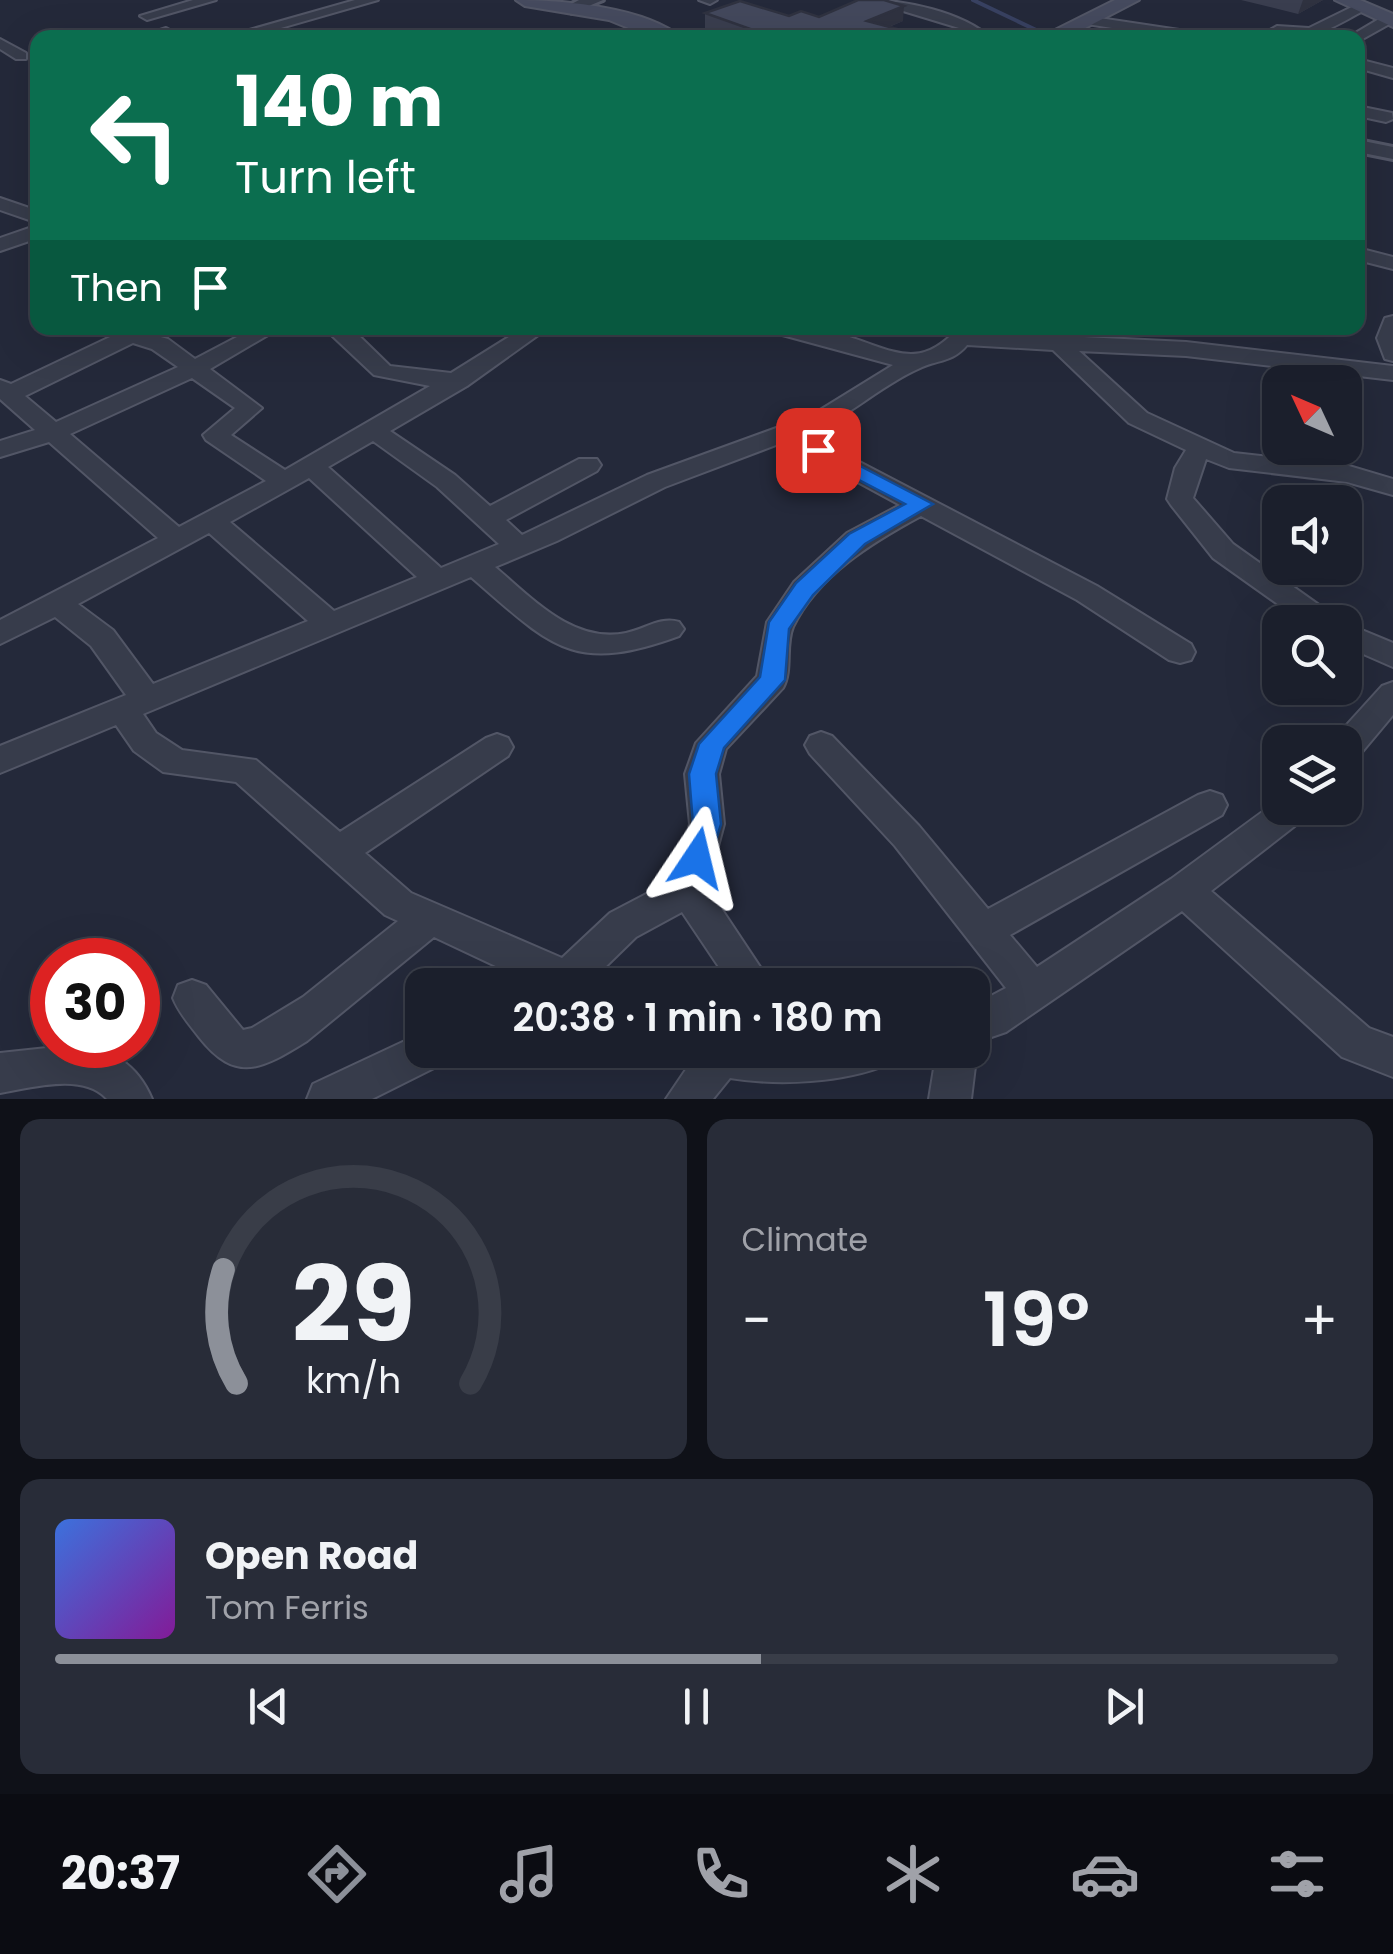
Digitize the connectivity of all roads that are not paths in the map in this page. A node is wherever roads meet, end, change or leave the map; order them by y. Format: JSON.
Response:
{"nodes":[{"id":1,"x":209,"y":0,"type":"edge"},
{"id":2,"x":371,"y":0,"type":"edge"},
{"id":3,"x":525,"y":0,"type":"edge"},
{"id":4,"x":595,"y":0,"type":"edge"},
{"id":5,"x":874,"y":0,"type":"edge"},
{"id":6,"x":1130,"y":0,"type":"edge"},
{"id":7,"x":1355,"y":3,"type":"edge"},
{"id":8,"x":572,"y":8,"type":"junction"},
{"id":9,"x":147,"y":16,"type":"dead end"},
{"id":10,"x":1297,"y":19,"type":"dead end"},
{"id":11,"x":1086,"y":20,"type":"junction"},
{"id":12,"x":1391,"y":20,"type":"edge"},
{"id":13,"x":964,"y":26,"type":"junction"},
{"id":14,"x":258,"y":30,"type":"edge"},
{"id":15,"x":651,"y":30,"type":"edge"},
{"id":16,"x":958,"y":30,"type":"edge"},
{"id":17,"x":971,"y":30,"type":"edge"},
{"id":18,"x":1065,"y":30,"type":"edge"},
{"id":19,"x":1145,"y":30,"type":"edge"},
{"id":20,"x":1277,"y":30,"type":"edge"},
{"id":21,"x":1315,"y":30,"type":"edge"},
{"id":22,"x":1365,"y":33,"type":"edge"},
{"id":23,"x":1365,"y":66,"type":"edge"},
{"id":24,"x":1393,"y":73,"type":"edge"},
{"id":25,"x":1365,"y":74,"type":"edge"},
{"id":26,"x":1365,"y":112,"type":"edge"},
{"id":27,"x":1386,"y":117,"type":"dead end"},
{"id":28,"x":1365,"y":147,"type":"edge"},
{"id":29,"x":1390,"y":150,"type":"edge"},
{"id":30,"x":0,"y":204,"type":"edge"},
{"id":31,"x":30,"y":214,"type":"edge"},
{"id":32,"x":30,"y":235,"type":"edge"},
{"id":33,"x":0,"y":245,"type":"edge"},
{"id":34,"x":1365,"y":256,"type":"edge"},
{"id":35,"x":1393,"y":263,"type":"edge"},
{"id":36,"x":1393,"y":323,"type":"edge"},
{"id":37,"x":129,"y":335,"type":"edge"},
{"id":38,"x":145,"y":335,"type":"edge"},
{"id":39,"x":256,"y":335,"type":"edge"},
{"id":40,"x":345,"y":335,"type":"edge"},
{"id":41,"x":526,"y":335,"type":"edge"},
{"id":42,"x":840,"y":335,"type":"edge"},
{"id":43,"x":964,"y":335,"type":"edge"},
{"id":44,"x":990,"y":335,"type":"edge"},
{"id":45,"x":1060,"y":344,"type":"junction"},
{"id":46,"x":1393,"y":354,"type":"edge"},
{"id":47,"x":911,"y":363,"type":"junction"},
{"id":48,"x":195,"y":368,"type":"junction"},
{"id":49,"x":1393,"y":372,"type":"edge"},
{"id":50,"x":459,"y":381,"type":"junction"},
{"id":51,"x":5,"y":390,"type":"edge"},
{"id":52,"x":55,"y":432,"type":"junction"},
{"id":53,"x":376,"y":432,"type":"junction"},
{"id":54,"x":787,"y":434,"type":"junction"},
{"id":55,"x":1200,"y":447,"type":"junction"},
{"id":56,"x":0,"y":449,"type":"edge"},
{"id":57,"x":588,"y":465,"type":"dead end"},
{"id":58,"x":313,"y":467,"type":"junction"},
{"id":59,"x":285,"y":482,"type":"junction"},
{"id":60,"x":1393,"y":487,"type":"edge"},
{"id":61,"x":922,"y":504,"type":"junction"},
{"id":62,"x":488,"y":518,"type":"junction"},
{"id":63,"x":212,"y":521,"type":"junction"},
{"id":64,"x":176,"y":539,"type":"junction"},
{"id":65,"x":518,"y":546,"type":"junction"},
{"id":66,"x":474,"y":564,"type":"junction"},
{"id":67,"x":436,"y":579,"type":"junction"},
{"id":68,"x":57,"y":603,"type":"junction"},
{"id":69,"x":1299,"y":605,"type":"edge"},
{"id":70,"x":328,"y":623,"type":"junction"},
{"id":71,"x":669,"y":630,"type":"dead end"},
{"id":72,"x":0,"y":633,"type":"edge"},
{"id":73,"x":1362,"y":642,"type":"edge"},
{"id":74,"x":1180,"y":652,"type":"dead end"},
{"id":75,"x":1393,"y":656,"type":"edge"},
{"id":76,"x":1393,"y":694,"type":"edge"},
{"id":77,"x":133,"y":702,"type":"junction"},
{"id":78,"x":1362,"y":730,"type":"edge"},
{"id":79,"x":821,"y":745,"type":"dead end"},
{"id":80,"x":497,"y":747,"type":"dead end"},
{"id":81,"x":0,"y":760,"type":"edge"},
{"id":82,"x":1210,"y":805,"type":"dead end"},
{"id":83,"x":1270,"y":825,"type":"edge"},
{"id":84,"x":340,"y":853,"type":"junction"},
{"id":85,"x":688,"y":890,"type":"junction"},
{"id":86,"x":1184,"y":890,"type":"junction"},
{"id":87,"x":430,"y":918,"type":"junction"},
{"id":88,"x":983,"y":930,"type":"junction"},
{"id":89,"x":538,"y":968,"type":"edge"},
{"id":90,"x":581,"y":968,"type":"edge"},
{"id":91,"x":741,"y":968,"type":"edge"},
{"id":92,"x":1032,"y":992,"type":"junction"},
{"id":93,"x":192,"y":998,"type":"dead end"},
{"id":94,"x":990,"y":1020,"type":"edge"},
{"id":95,"x":1393,"y":1056,"type":"edge"},
{"id":96,"x":405,"y":1061,"type":"edge"},
{"id":97,"x":703,"y":1068,"type":"edge"},
{"id":98,"x":955,"y":1068,"type":"edge"},
{"id":99,"x":0,"y":1073,"type":"edge"},
{"id":100,"x":131,"y":1099,"type":"edge"},
{"id":101,"x":328,"y":1099,"type":"edge"},
{"id":102,"x":687,"y":1099,"type":"edge"},
{"id":103,"x":950,"y":1099,"type":"edge"}],
"edges":[{"from":1,"to":9,"type":"street"},
{"from":2,"to":14,"type":"street"},
{"from":3,"to":8,"type":"main road"},
{"from":4,"to":8,"type":"street"},
{"from":5,"to":13,"type":"street"},
{"from":6,"to":11,"type":"main road"},
{"from":7,"to":12,"type":"main road"},
{"from":7,"to":21,"type":"street"},
{"from":8,"to":15,"type":"main road"},
{"from":10,"to":20,"type":"street"},
{"from":11,"to":18,"type":"main road"},
{"from":11,"to":19,"type":"street"},
{"from":12,"to":22,"type":"street"},
{"from":13,"to":16,"type":"street"},
{"from":13,"to":17,"type":"street"},
{"from":23,"to":24,"type":"street"},
{"from":24,"to":25,"type":"street"},
{"from":26,"to":27,"type":"street"},
{"from":28,"to":29,"type":"street"},
{"from":30,"to":31,"type":"street"},
{"from":32,"to":33,"type":"street"},
{"from":34,"to":35,"type":"street"},
{"from":36,"to":46,"type":"street"},
{"from":37,"to":51,"type":"street"},
{"from":38,"to":48,"type":"street"},
{"from":39,"to":48,"type":"street"},
{"from":40,"to":50,"type":"street"},
{"from":41,"to":50,"type":"street"},
{"from":42,"to":47,"type":"street"},
{"from":43,"to":47,"type":"street"},
{"from":44,"to":45,"type":"street"},
{"from":45,"to":49,"type":"street"},
{"from":45,"to":55,"type":"street"},
{"from":47,"to":54,"type":"street"},
{"from":48,"to":52,"type":"street"},
{"from":48,"to":59,"type":"street"},
{"from":50,"to":53,"type":"street"},
{"from":51,"to":52,"type":"street"},
{"from":52,"to":56,"type":"street"},
{"from":52,"to":64,"type":"street"},
{"from":53,"to":58,"type":"street"},
{"from":53,"to":62,"type":"street"},
{"from":54,"to":61,"type":"street"},
{"from":54,"to":65,"type":"street"},
{"from":55,"to":60,"type":"street"},
{"from":55,"to":69,"type":"street"},
{"from":57,"to":62,"type":"street"},
{"from":58,"to":59,"type":"street"},
{"from":58,"to":67,"type":"street"},
{"from":59,"to":63,"type":"street"},
{"from":61,"to":74,"type":"street"},
{"from":61,"to":85,"type":"street"},
{"from":62,"to":65,"type":"street"},
{"from":63,"to":64,"type":"street"},
{"from":63,"to":70,"type":"street"},
{"from":64,"to":68,"type":"street"},
{"from":65,"to":66,"type":"street"},
{"from":66,"to":67,"type":"street"},
{"from":66,"to":71,"type":"street"},
{"from":67,"to":70,"type":"street"},
{"from":68,"to":72,"type":"street"},
{"from":68,"to":77,"type":"street"},
{"from":70,"to":77,"type":"street"},
{"from":73,"to":75,"type":"street"},
{"from":76,"to":78,"type":"street"},
{"from":77,"to":81,"type":"street"},
{"from":77,"to":84,"type":"street"},
{"from":79,"to":88,"type":"street"},
{"from":80,"to":84,"type":"street"},
{"from":82,"to":88,"type":"street"},
{"from":83,"to":86,"type":"street"},
{"from":84,"to":87,"type":"street"},
{"from":85,"to":90,"type":"street"},
{"from":85,"to":91,"type":"street"},
{"from":86,"to":92,"type":"street"},
{"from":86,"to":95,"type":"street"},
{"from":87,"to":89,"type":"street"},
{"from":87,"to":93,"type":"street"},
{"from":88,"to":92,"type":"street"},
{"from":92,"to":94,"type":"street"},
{"from":96,"to":101,"type":"street"},
{"from":97,"to":102,"type":"street"},
{"from":98,"to":103,"type":"street"},
{"from":99,"to":100,"type":"street"}]}
